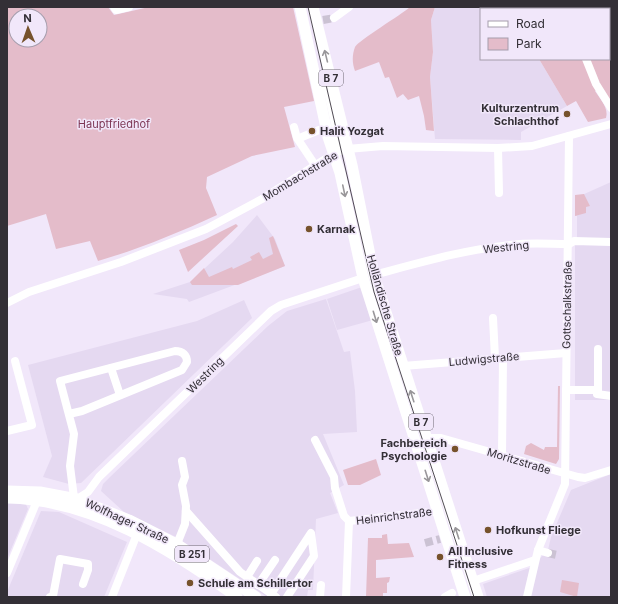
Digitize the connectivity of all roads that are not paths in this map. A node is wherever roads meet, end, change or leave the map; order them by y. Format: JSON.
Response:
{"nodes":[{"id":1,"x":114,"y":7,"type":"edge"},
{"id":2,"x":129,"y":7,"type":"edge"},
{"id":3,"x":300,"y":7,"type":"edge"},
{"id":4,"x":313,"y":7,"type":"edge"},
{"id":5,"x":349,"y":7,"type":"edge"},
{"id":6,"x":334,"y":18,"type":"tunnel mouth"},
{"id":7,"x":586,"y":60,"type":"edge"},
{"id":8,"x":316,"y":75,"type":"junction"},
{"id":9,"x":331,"y":78,"type":"junction"},
{"id":10,"x":328,"y":93,"type":"junction"},
{"id":11,"x":611,"y":108,"type":"edge"},
{"id":12,"x":611,"y":124,"type":"edge"},
{"id":13,"x":294,"y":127,"type":"dead end"},
{"id":14,"x":319,"y":130,"type":"dead end"},
{"id":15,"x":569,"y":136,"type":"junction"},
{"id":16,"x":302,"y":137,"type":"dead end"},
{"id":17,"x":498,"y":148,"type":"junction"},
{"id":18,"x":341,"y":151,"type":"junction"},
{"id":19,"x":315,"y":165,"type":"junction"},
{"id":20,"x":498,"y":193,"type":"dead end"},
{"id":21,"x":611,"y":242,"type":"edge"},
{"id":22,"x":568,"y":244,"type":"junction"},
{"id":23,"x":369,"y":277,"type":"junction"},
{"id":24,"x":7,"y":303,"type":"edge"},
{"id":25,"x":493,"y":318,"type":"dead end"},
{"id":26,"x":598,"y":349,"type":"dead end"},
{"id":27,"x":566,"y":353,"type":"junction"},
{"id":28,"x":499,"y":358,"type":"junction"},
{"id":29,"x":15,"y":361,"type":"dead end"},
{"id":30,"x":402,"y":366,"type":"junction"},
{"id":31,"x":111,"y":368,"type":"junction"},
{"id":32,"x":566,"y":390,"type":"junction"},
{"id":33,"x":598,"y":390,"type":"junction"},
{"id":34,"x":120,"y":395,"type":"junction"},
{"id":35,"x":611,"y":396,"type":"edge"},
{"id":36,"x":69,"y":414,"type":"junction"},
{"id":37,"x":7,"y":431,"type":"edge"},
{"id":38,"x":426,"y":438,"type":"junction"},
{"id":39,"x":316,"y":440,"type":"dead end"},
{"id":40,"x":502,"y":455,"type":"junction"},
{"id":41,"x":182,"y":461,"type":"dead end"},
{"id":42,"x":611,"y":470,"type":"edge"},
{"id":43,"x":566,"y":475,"type":"junction"},
{"id":44,"x":7,"y":491,"type":"edge"},
{"id":45,"x":39,"y":496,"type":"junction"},
{"id":46,"x":7,"y":498,"type":"edge"},
{"id":47,"x":73,"y":501,"type":"junction"},
{"id":48,"x":186,"y":511,"type":"junction"},
{"id":49,"x":439,"y":511,"type":"junction"},
{"id":50,"x":349,"y":521,"type":"junction"},
{"id":51,"x":137,"y":534,"type":"junction"},
{"id":52,"x":175,"y":549,"type":"junction"},
{"id":53,"x":538,"y":550,"type":"junction"},
{"id":54,"x":548,"y":553,"type":"tunnel mouth"},
{"id":55,"x":275,"y":560,"type":"dead end"},
{"id":56,"x":535,"y":560,"type":"junction"},
{"id":57,"x":257,"y":561,"type":"dead end"},
{"id":58,"x":7,"y":573,"type":"edge"},
{"id":59,"x":214,"y":582,"type":"junction"},
{"id":60,"x":473,"y":582,"type":"junction"},
{"id":61,"x":83,"y":584,"type":"dead end"},
{"id":62,"x":321,"y":585,"type":"dead end"},
{"id":63,"x":246,"y":591,"type":"edge"},
{"id":64,"x":456,"y":594,"type":"edge"},
{"id":65,"x":274,"y":595,"type":"edge"},
{"id":66,"x":53,"y":597,"type":"edge"},
{"id":67,"x":112,"y":597,"type":"edge"},
{"id":68,"x":222,"y":597,"type":"edge"},
{"id":69,"x":287,"y":597,"type":"edge"},
{"id":70,"x":320,"y":597,"type":"edge"},
{"id":71,"x":346,"y":597,"type":"edge"},
{"id":72,"x":478,"y":597,"type":"edge"},
{"id":73,"x":527,"y":597,"type":"edge"}],
"edges":[{"from":1,"to":2,"type":"street"},
{"from":3,"to":8,"type":"main road","name":"Holländische Straße","number":"B 7"},
{"from":9,"to":4,"type":"main road","name":"Holländische Straße","number":"B 7","one_way":true},
{"from":5,"to":6,"type":"street"},
{"from":7,"to":11,"type":"street"},
{"from":8,"to":10,"type":"street"},
{"from":8,"to":18,"type":"main road","name":"Holländische Straße","number":"B 7"},
{"from":9,"to":10,"type":"street"},
{"from":9,"to":18,"type":"main road","name":"Holländische Straße","number":"B 7"},
{"from":10,"to":18,"type":"street"},
{"from":12,"to":15,"type":"street","name":"Mombachstraße"},
{"from":13,"to":19,"type":"street"},
{"from":14,"to":16,"type":"street"},
{"from":15,"to":17,"type":"street","name":"Mombachstraße"},
{"from":15,"to":22,"type":"street","name":"Gottschalkstraße"},
{"from":17,"to":18,"type":"street","name":"Mombachstraße"},
{"from":17,"to":20,"type":"street"},
{"from":18,"to":19,"type":"street","name":"Mombachstraße"},
{"from":18,"to":23,"type":"main road","name":"Holländische Straße","number":"B 7"},
{"from":19,"to":24,"type":"street","name":"Mombachstraße"},
{"from":21,"to":22,"type":"street","name":"Westring"},
{"from":22,"to":23,"type":"street","name":"Westring"},
{"from":22,"to":27,"type":"street","name":"Gottschalkstraße"},
{"from":23,"to":30,"type":"main road","name":"Holländische Straße","number":"B 7"},
{"from":23,"to":47,"type":"street","name":"Westring"},
{"from":23,"to":49,"type":"main road","name":"Holländische Straße","number":"B 7","one_way":true},
{"from":25,"to":28,"type":"street"},
{"from":26,"to":33,"type":"street"},
{"from":27,"to":28,"type":"street","name":"Ludwigstraße"},
{"from":27,"to":32,"type":"street","name":"Gottschalkstraße"},
{"from":28,"to":30,"type":"street","name":"Ludwigstraße"},
{"from":28,"to":40,"type":"street"},
{"from":29,"to":37,"type":"street"},
{"from":38,"to":30,"type":"main road","name":"Holländische Straße","number":"B 7","one_way":true},
{"from":31,"to":34,"type":"street"},
{"from":31,"to":34,"type":"street"},
{"from":31,"to":36,"type":"street"},
{"from":32,"to":33,"type":"street"},
{"from":32,"to":43,"type":"street","name":"Gottschalkstraße"},
{"from":33,"to":35,"type":"street"},
{"from":34,"to":36,"type":"street"},
{"from":36,"to":47,"type":"street"},
{"from":38,"to":40,"type":"street","name":"Moritzstraße"},
{"from":60,"to":38,"type":"main road","name":"Holländische Straße","number":"B 7","one_way":true},
{"from":39,"to":50,"type":"street"},
{"from":40,"to":43,"type":"street","name":"Moritzstraße"},
{"from":41,"to":48,"type":"street"},
{"from":42,"to":43,"type":"street","name":"Moritzstraße"},
{"from":43,"to":53,"type":"street","name":"Gottschalkstraße"},
{"from":44,"to":45,"type":"main road","name":"Wolfhager Straße","number":"B 251"},
{"from":45,"to":46,"type":"main road","name":"Wolfhager Straße","number":"B 251"},
{"from":45,"to":47,"type":"main road","name":"Wolfhager Straße","number":"B 251"},
{"from":45,"to":58,"type":"street"},
{"from":47,"to":51,"type":"main road","name":"Wolfhager Straße","number":"B 251"},
{"from":47,"to":52,"type":"main road","name":"Wolfhager Straße","number":"B 251"},
{"from":48,"to":52,"type":"street"},
{"from":48,"to":63,"type":"street"},
{"from":49,"to":50,"type":"street","name":"Heinrichstraße"},
{"from":49,"to":64,"type":"main road","name":"Holländische Straße","number":"B 7"},
{"from":50,"to":71,"type":"street"},
{"from":51,"to":52,"type":"main road","name":"Wolfhager Straße","number":"B 251"},
{"from":51,"to":67,"type":"street"},
{"from":52,"to":59,"type":"main road","name":"Wolfhager Straße","number":"B 251"},
{"from":52,"to":63,"type":"main road","name":"Wolfhager Straße","number":"B 251"},
{"from":53,"to":54,"type":"street"},
{"from":53,"to":56,"type":"street","name":"Gottschalkstraße"},
{"from":55,"to":63,"type":"street"},
{"from":56,"to":60,"type":"street"},
{"from":56,"to":73,"type":"street","name":"Gottschalkstraße"},
{"from":57,"to":63,"type":"street"},
{"from":59,"to":63,"type":"main road","name":"Wolfhager Straße","number":"B 251"},
{"from":59,"to":68,"type":"main road"},
{"from":60,"to":72,"type":"main road","name":"Holländische Straße","number":"B 7"},
{"from":61,"to":66,"type":"street"},
{"from":62,"to":70,"type":"street"},
{"from":63,"to":65,"type":"street"},
{"from":65,"to":69,"type":"street"}]}
